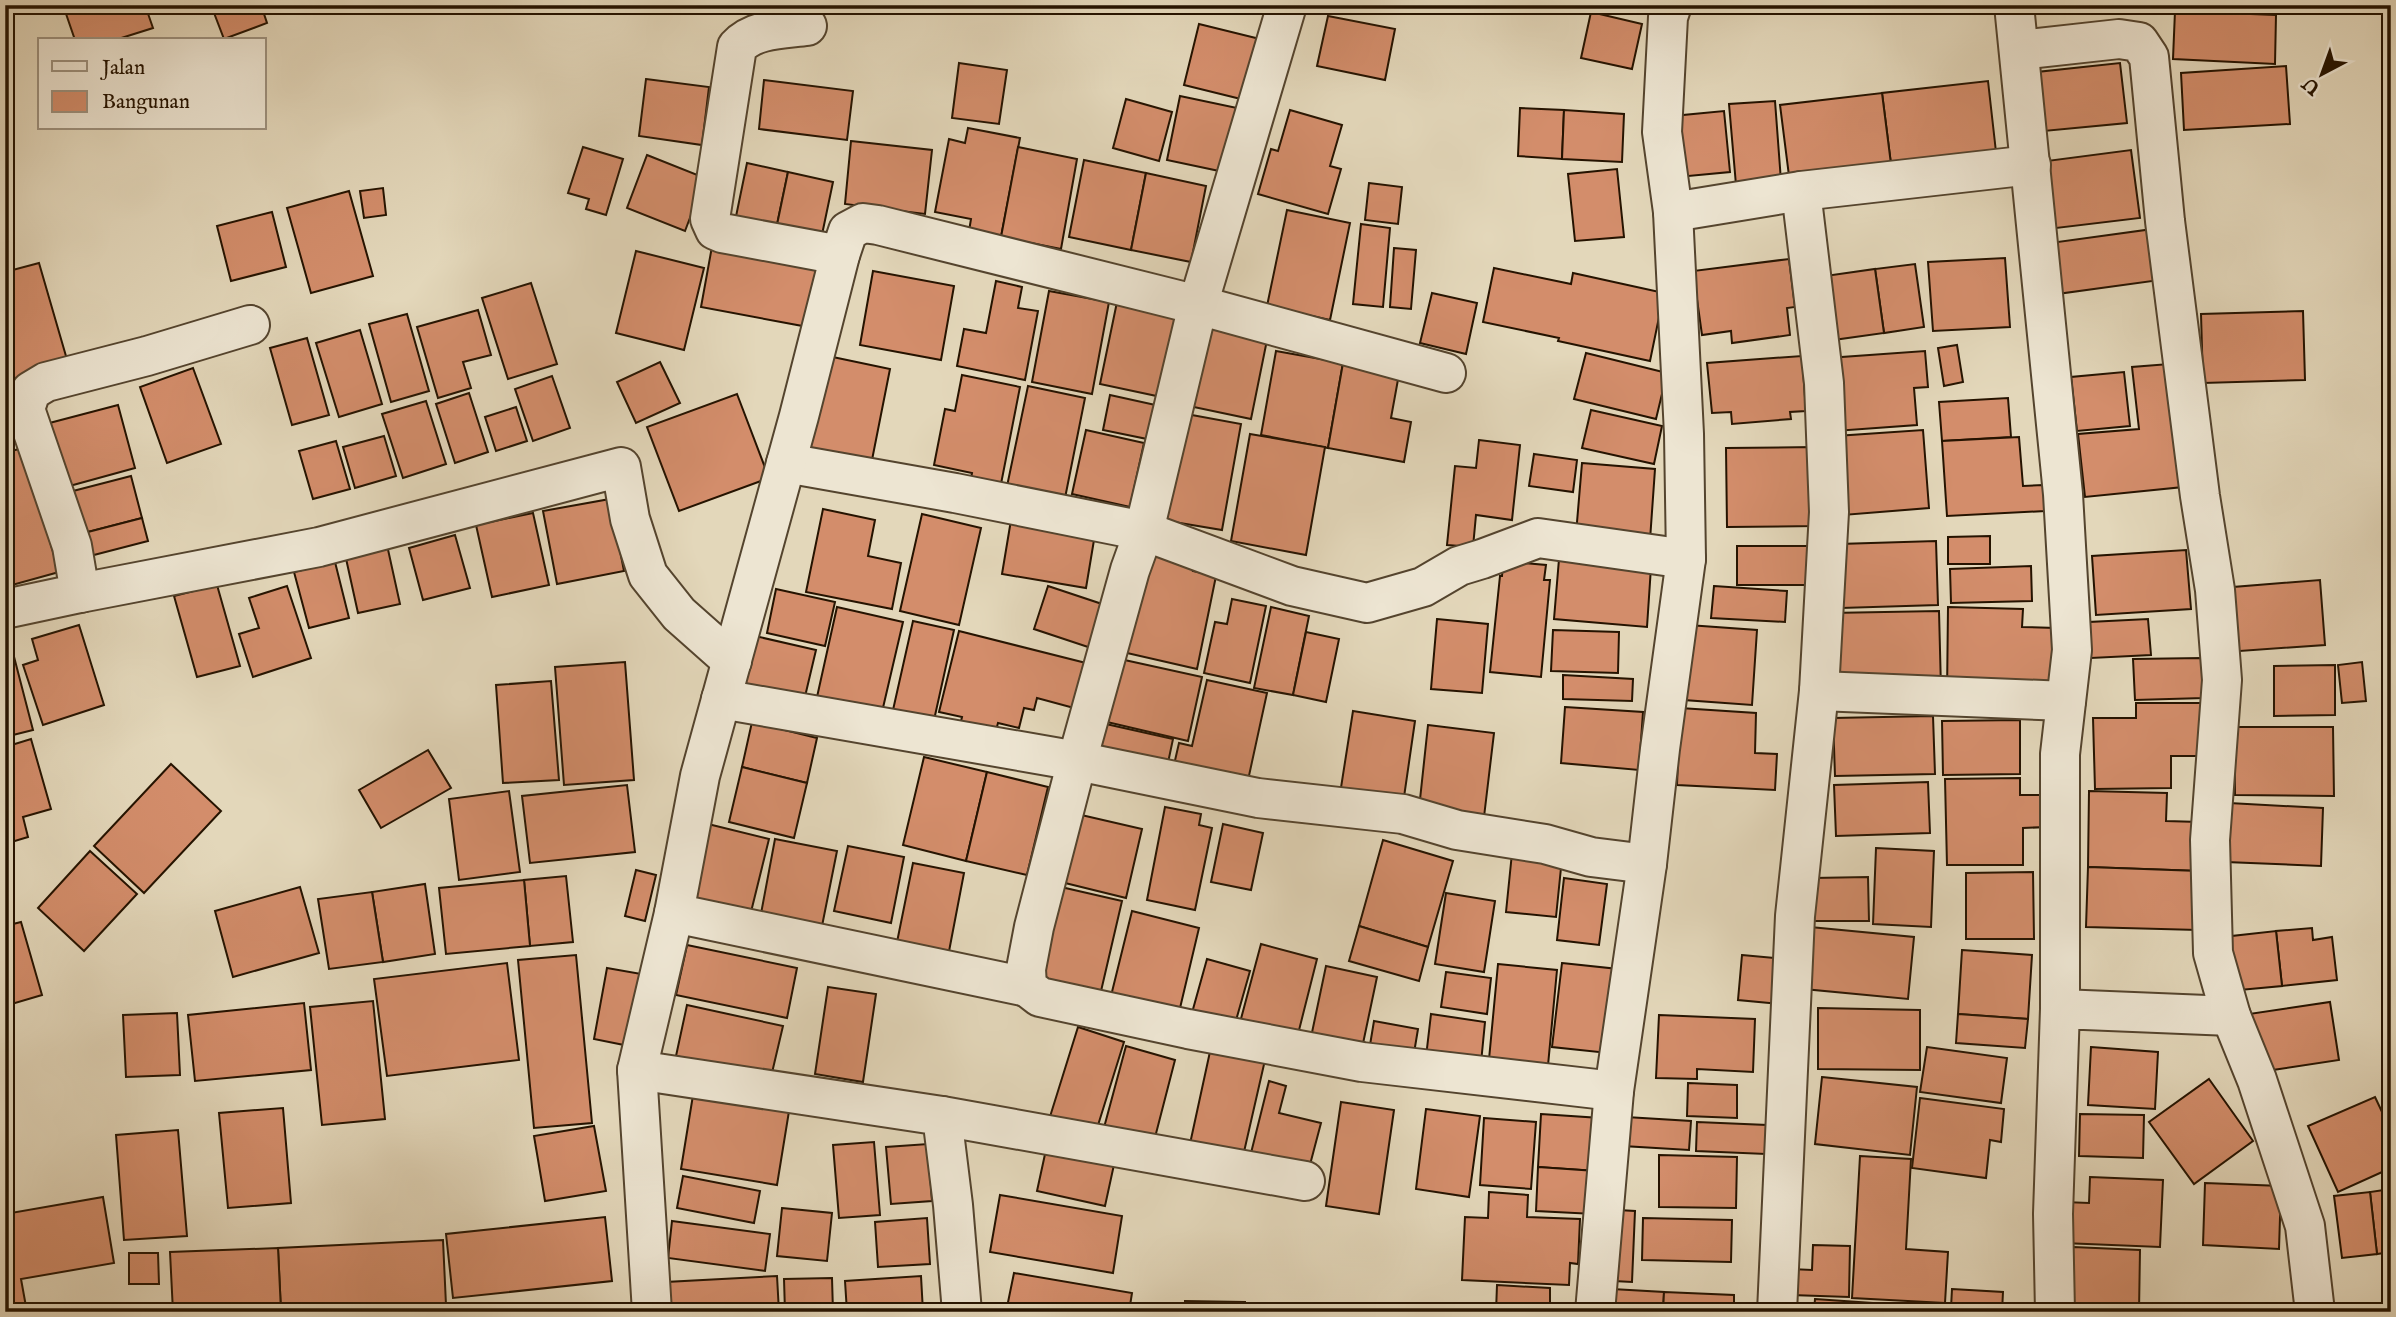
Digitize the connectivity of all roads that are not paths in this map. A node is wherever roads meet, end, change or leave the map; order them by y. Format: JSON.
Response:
{"nodes":[{"id":1,"x":1287,"y":5,"type":"edge"},
{"id":2,"x":1672,"y":5,"type":"edge"},
{"id":3,"x":2014,"y":5,"type":"edge"},
{"id":4,"x":807,"y":26,"type":"dead end"},
{"id":5,"x":2020,"y":50,"type":"junction"},
{"id":6,"x":2031,"y":165,"type":"junction"},
{"id":7,"x":1801,"y":191,"type":"junction"},
{"id":8,"x":1673,"y":212,"type":"junction"},
{"id":9,"x":840,"y":255,"type":"junction"},
{"id":10,"x":1198,"y":305,"type":"junction"},
{"id":11,"x":250,"y":325,"type":"dead end"},
{"id":12,"x":1446,"y":373,"type":"dead end"},
{"id":13,"x":786,"y":463,"type":"junction"},
{"id":14,"x":1144,"y":531,"type":"junction"},
{"id":15,"x":1686,"y":559,"type":"junction"},
{"id":16,"x":80,"y":593,"type":"junction"},
{"id":17,"x":5,"y":609,"type":"edge"},
{"id":18,"x":732,"y":661,"type":"junction"},
{"id":19,"x":1819,"y":691,"type":"junction"},
{"id":20,"x":721,"y":699,"type":"junction"},
{"id":21,"x":2066,"y":701,"type":"junction"},
{"id":22,"x":1077,"y":761,"type":"junction"},
{"id":23,"x":1647,"y":863,"type":"junction"},
{"id":24,"x":674,"y":913,"type":"junction"},
{"id":25,"x":1027,"y":987,"type":"junction"},
{"id":26,"x":2060,"y":1009,"type":"junction"},
{"id":27,"x":2231,"y":1016,"type":"junction"},
{"id":28,"x":638,"y":1070,"type":"junction"},
{"id":29,"x":1614,"y":1091,"type":"junction"},
{"id":30,"x":942,"y":1116,"type":"junction"},
{"id":31,"x":1305,"y":1181,"type":"dead end"},
{"id":32,"x":652,"y":1312,"type":"edge"},
{"id":33,"x":962,"y":1312,"type":"edge"},
{"id":34,"x":1595,"y":1312,"type":"edge"},
{"id":35,"x":1777,"y":1312,"type":"edge"},
{"id":36,"x":2055,"y":1312,"type":"edge"},
{"id":37,"x":2315,"y":1312,"type":"edge"}],
"edges":[{"from":1,"to":10,"type":"street"},
{"from":2,"to":8,"type":"street"},
{"from":3,"to":5,"type":"street"},
{"from":4,"to":9,"type":"street"},
{"from":5,"to":6,"type":"street"},
{"from":5,"to":27,"type":"street"},
{"from":6,"to":7,"type":"street"},
{"from":6,"to":21,"type":"street"},
{"from":7,"to":8,"type":"street"},
{"from":7,"to":19,"type":"street"},
{"from":8,"to":15,"type":"street"},
{"from":9,"to":10,"type":"street"},
{"from":9,"to":13,"type":"street"},
{"from":10,"to":12,"type":"street"},
{"from":10,"to":14,"type":"street"},
{"from":11,"to":16,"type":"street"},
{"from":13,"to":14,"type":"street"},
{"from":13,"to":18,"type":"street"},
{"from":14,"to":15,"type":"street"},
{"from":14,"to":22,"type":"street"},
{"from":15,"to":23,"type":"street"},
{"from":16,"to":17,"type":"street"},
{"from":16,"to":18,"type":"street"},
{"from":18,"to":20,"type":"street"},
{"from":19,"to":21,"type":"street"},
{"from":19,"to":35,"type":"street"},
{"from":20,"to":22,"type":"street"},
{"from":20,"to":24,"type":"street"},
{"from":21,"to":26,"type":"street"},
{"from":22,"to":23,"type":"street"},
{"from":22,"to":25,"type":"street"},
{"from":23,"to":29,"type":"street"},
{"from":24,"to":25,"type":"street"},
{"from":24,"to":28,"type":"street"},
{"from":25,"to":29,"type":"street"},
{"from":26,"to":27,"type":"street"},
{"from":26,"to":36,"type":"street"},
{"from":27,"to":37,"type":"street"},
{"from":28,"to":30,"type":"street"},
{"from":28,"to":32,"type":"street"},
{"from":29,"to":34,"type":"street"},
{"from":30,"to":31,"type":"street"},
{"from":30,"to":33,"type":"street"}]}
